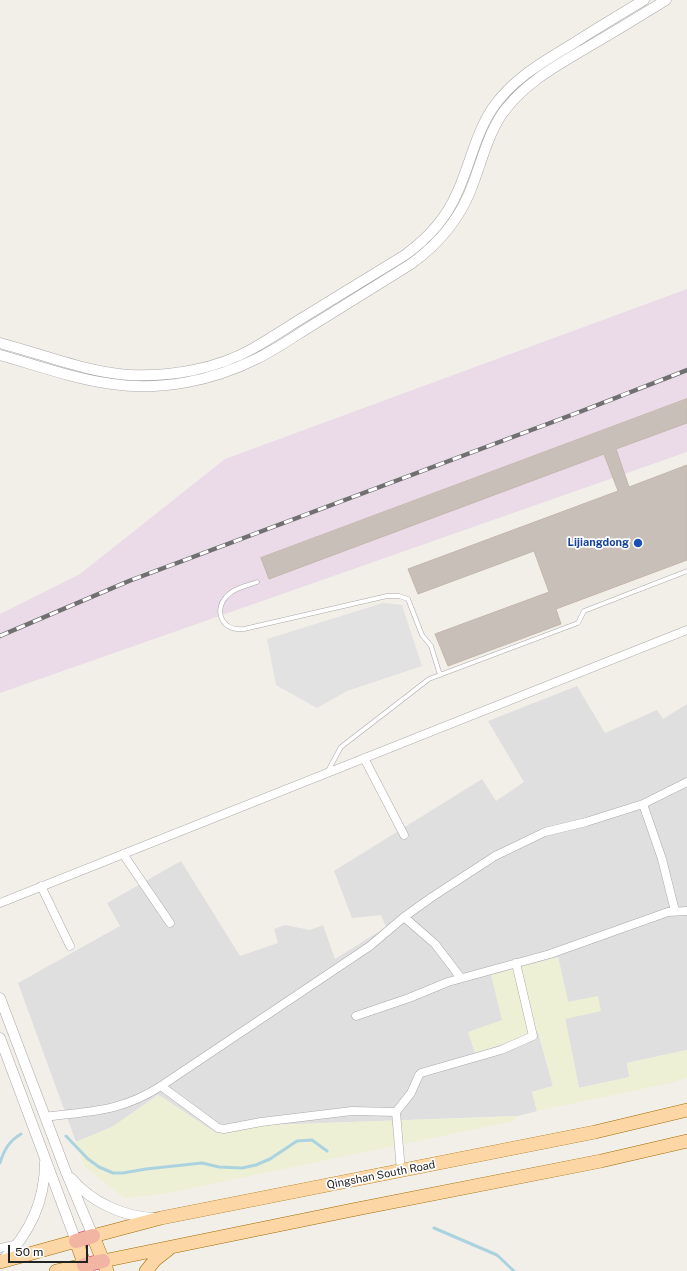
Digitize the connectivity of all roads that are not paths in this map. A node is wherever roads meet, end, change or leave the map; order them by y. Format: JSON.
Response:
{"nodes":[{"id":1,"x":644,"y":0,"type":"edge"},
{"id":2,"x":666,"y":0,"type":"edge"},
{"id":3,"x":0,"y":343,"type":"edge"},
{"id":4,"x":0,"y":355,"type":"edge"},
{"id":5,"x":687,"y":571,"type":"edge"},
{"id":6,"x":257,"y":582,"type":"dead end"},
{"id":7,"x":687,"y":630,"type":"edge"},
{"id":8,"x":440,"y":674,"type":"junction"},
{"id":9,"x":364,"y":758,"type":"junction"},
{"id":10,"x":326,"y":773,"type":"junction"},
{"id":11,"x":687,"y":782,"type":"edge"},
{"id":12,"x":643,"y":804,"type":"junction"},
{"id":13,"x":404,"y":835,"type":"dead end"},
{"id":14,"x":123,"y":854,"type":"junction"},
{"id":15,"x":41,"y":886,"type":"junction"},
{"id":16,"x":0,"y":902,"type":"edge"},
{"id":17,"x":674,"y":911,"type":"junction"},
{"id":18,"x":687,"y":911,"type":"edge"},
{"id":19,"x":404,"y":917,"type":"junction"},
{"id":20,"x":170,"y":923,"type":"dead end"},
{"id":21,"x":70,"y":946,"type":"dead end"},
{"id":22,"x":516,"y":963,"type":"junction"},
{"id":23,"x":462,"y":978,"type":"junction"},
{"id":24,"x":0,"y":998,"type":"edge"},
{"id":25,"x":356,"y":1016,"type":"dead end"},
{"id":26,"x":0,"y":1038,"type":"edge"},
{"id":27,"x":161,"y":1086,"type":"junction"},
{"id":28,"x":687,"y":1110,"type":"edge"},
{"id":29,"x":396,"y":1112,"type":"junction"},
{"id":30,"x":45,"y":1117,"type":"junction"},
{"id":31,"x":687,"y":1141,"type":"edge"},
{"id":32,"x":45,"y":1156,"type":"junction"},
{"id":33,"x":400,"y":1171,"type":"junction"},
{"id":34,"x":66,"y":1172,"type":"junction"},
{"id":35,"x":161,"y":1218,"type":"junction"},
{"id":36,"x":93,"y":1236,"type":"junction"},
{"id":37,"x":76,"y":1241,"type":"junction"},
{"id":38,"x":18,"y":1244,"type":"junction"},
{"id":39,"x":172,"y":1247,"type":"junction"},
{"id":40,"x":0,"y":1248,"type":"edge"},
{"id":41,"x":0,"y":1262,"type":"edge"},
{"id":42,"x":105,"y":1266,"type":"edge"},
{"id":43,"x":85,"y":1268,"type":"edge"},
{"id":44,"x":56,"y":1271,"type":"edge"},
{"id":45,"x":146,"y":1271,"type":"edge"}],
"edges":[{"from":1,"to":3,"type":"street"},
{"from":2,"to":4,"type":"street"},
{"from":5,"to":8,"type":"lane"},
{"from":6,"to":8,"type":"lane"},
{"from":7,"to":9,"type":"street"},
{"from":8,"to":10,"type":"lane"},
{"from":9,"to":10,"type":"street"},
{"from":9,"to":13,"type":"street"},
{"from":10,"to":14,"type":"street"},
{"from":11,"to":12,"type":"street"},
{"from":12,"to":17,"type":"street"},
{"from":12,"to":19,"type":"street"},
{"from":14,"to":15,"type":"street"},
{"from":14,"to":20,"type":"street"},
{"from":15,"to":16,"type":"street"},
{"from":15,"to":21,"type":"street"},
{"from":17,"to":18,"type":"street"},
{"from":17,"to":22,"type":"street"},
{"from":19,"to":23,"type":"street"},
{"from":19,"to":27,"type":"street"},
{"from":22,"to":23,"type":"street"},
{"from":22,"to":29,"type":"street"},
{"from":23,"to":25,"type":"street"},
{"from":24,"to":30,"type":"street"},
{"from":26,"to":32,"type":"street"},
{"from":27,"to":29,"type":"street"},
{"from":27,"to":30,"type":"street"},
{"from":28,"to":33,"type":"main road","name":"Qingshan South Road"},
{"from":29,"to":33,"type":"street"},
{"from":30,"to":34,"type":"street"},
{"from":31,"to":39,"type":"main road"},
{"from":32,"to":37,"type":"street"},
{"from":32,"to":38,"type":"street"},
{"from":33,"to":35,"type":"main road","name":"Qingshan South Road"},
{"from":34,"to":35,"type":"street"},
{"from":34,"to":36,"type":"street"},
{"from":35,"to":36,"type":"main road","name":"Qingshan South Road"},
{"from":36,"to":37,"type":"highway","name":"Qingshan South Road"},
{"from":36,"to":42,"type":"main road"},
{"from":37,"to":41,"type":"main road"},
{"from":37,"to":43,"type":"main road"},
{"from":38,"to":40,"type":"street"},
{"from":38,"to":41,"type":"street"},
{"from":39,"to":42,"type":"main road"},
{"from":39,"to":45,"type":"main road"},
{"from":42,"to":43,"type":"highway"},
{"from":43,"to":44,"type":"main road"}]}
